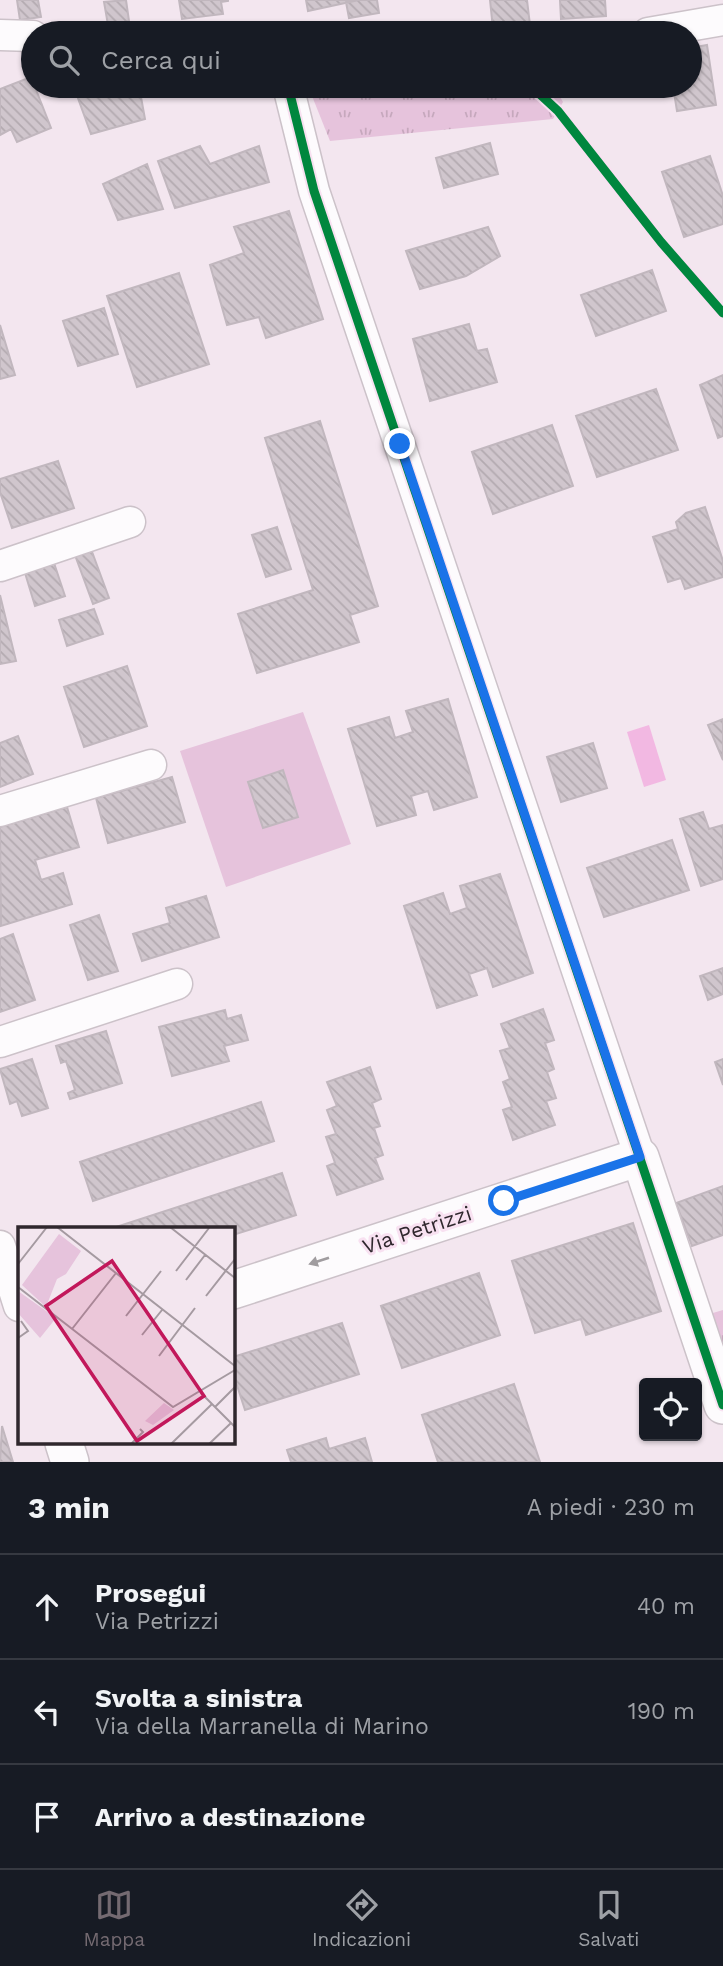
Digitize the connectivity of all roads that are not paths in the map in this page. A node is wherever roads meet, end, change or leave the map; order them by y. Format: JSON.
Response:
{"nodes":[{"id":1,"x":705,"y":15,"type":"edge"},
{"id":2,"x":686,"y":21,"type":"edge"},
{"id":3,"x":1,"y":29,"type":"edge"},
{"id":4,"x":21,"y":33,"type":"edge"},
{"id":5,"x":291,"y":98,"type":"edge"},
{"id":6,"x":130,"y":522,"type":"dead end"},
{"id":7,"x":0,"y":566,"type":"edge"},
{"id":8,"x":151,"y":765,"type":"dead end"},
{"id":9,"x":0,"y":811,"type":"edge"},
{"id":10,"x":177,"y":984,"type":"dead end"},
{"id":11,"x":0,"y":1042,"type":"edge"},
{"id":12,"x":640,"y":1157,"type":"junction"},
{"id":13,"x":0,"y":1246,"type":"edge"},
{"id":14,"x":234,"y":1290,"type":"edge"},
{"id":15,"x":18,"y":1303,"type":"edge"},
{"id":16,"x":723,"y":1405,"type":"edge"},
{"id":17,"x":64,"y":1444,"type":"edge"},
{"id":18,"x":71,"y":1462,"type":"edge"}],
"edges":[{"from":1,"to":2,"type":"street"},
{"from":3,"to":4,"type":"street"},
{"from":5,"to":12,"type":"street"},
{"from":6,"to":7,"type":"street"},
{"from":8,"to":9,"type":"street"},
{"from":10,"to":11,"type":"street"},
{"from":12,"to":14,"type":"street","name":"Via Petrizzi","one_way":true},
{"from":12,"to":16,"type":"street"},
{"from":13,"to":15,"type":"street"},
{"from":17,"to":18,"type":"street"}]}
